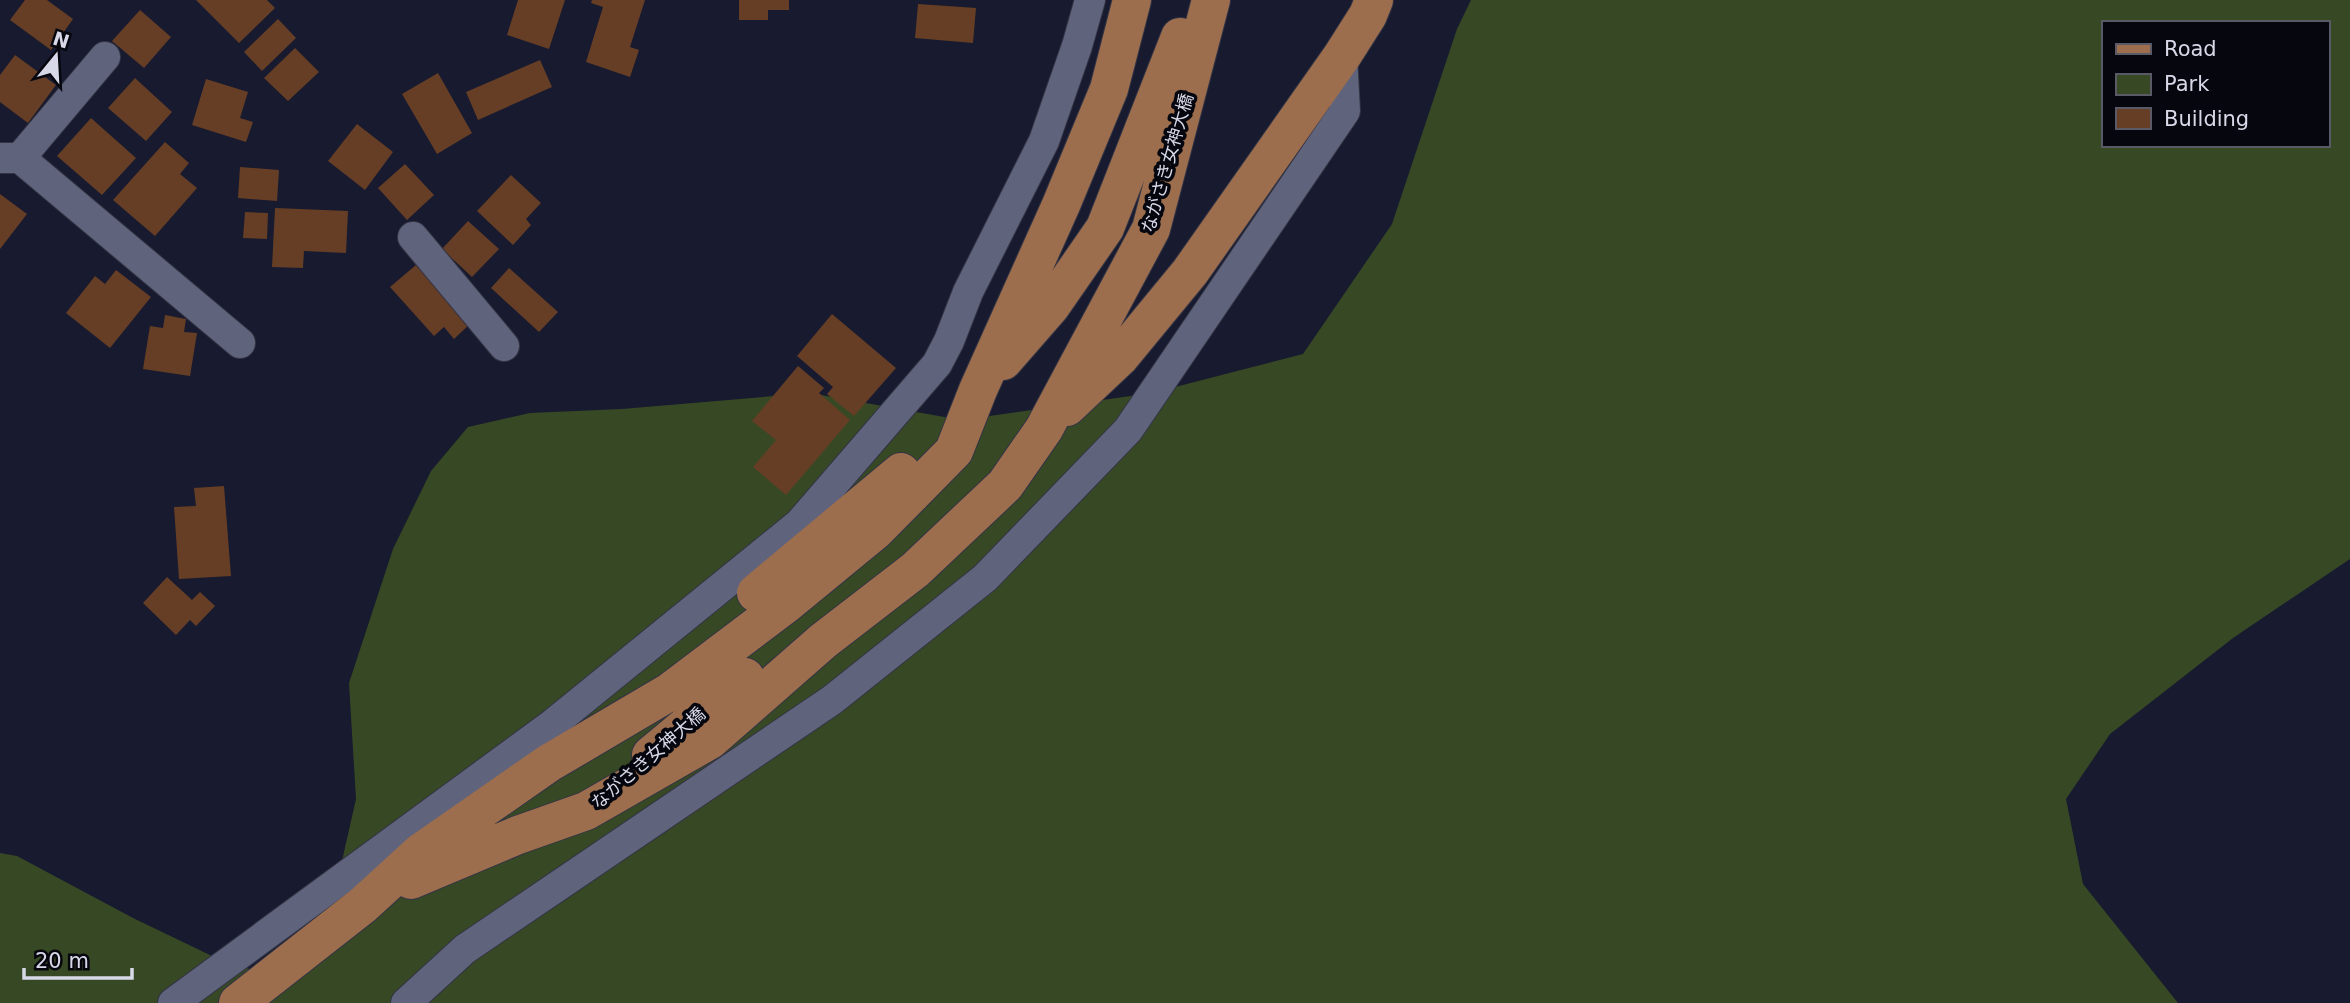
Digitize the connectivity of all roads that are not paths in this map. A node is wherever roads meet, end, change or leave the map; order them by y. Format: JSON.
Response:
{"nodes":[{"id":1,"x":1090,"y":0,"type":"edge"},
{"id":2,"x":1132,"y":0,"type":"edge"},
{"id":3,"x":1194,"y":0,"type":"edge"},
{"id":4,"x":1211,"y":0,"type":"edge"},
{"id":5,"x":1374,"y":0,"type":"edge"},
{"id":6,"x":1342,"y":56,"type":"junction"},
{"id":7,"x":105,"y":58,"type":"dead end"},
{"id":8,"x":10,"y":158,"type":"edge"},
{"id":9,"x":413,"y":237,"type":"dead end"},
{"id":10,"x":240,"y":343,"type":"dead end"},
{"id":11,"x":504,"y":346,"type":"dead end"},
{"id":12,"x":978,"y":390,"type":"junction"},
{"id":13,"x":1044,"y":429,"type":"junction"},
{"id":14,"x":363,"y":905,"type":"junction"},
{"id":15,"x":173,"y":1003,"type":"edge"},
{"id":16,"x":238,"y":1003,"type":"edge"},
{"id":17,"x":407,"y":1003,"type":"edge"}],
"edges":[{"from":1,"to":15,"type":"street"},
{"from":2,"to":12,"type":"main road"},
{"from":3,"to":12,"type":"main road","name":"ながさき女神大橋"},
{"from":4,"to":13,"type":"main road","name":"ながさき女神大橋"},
{"from":5,"to":6,"type":"main road"},
{"from":6,"to":13,"type":"main road"},
{"from":6,"to":17,"type":"street"},
{"from":7,"to":8,"type":"street"},
{"from":8,"to":10,"type":"street"},
{"from":9,"to":11,"type":"street"},
{"from":12,"to":14,"type":"main road","name":"ながさき女神大橋"},
{"from":13,"to":14,"type":"main road","name":"ながさき女神大橋"},
{"from":14,"to":16,"type":"main road"}]}
